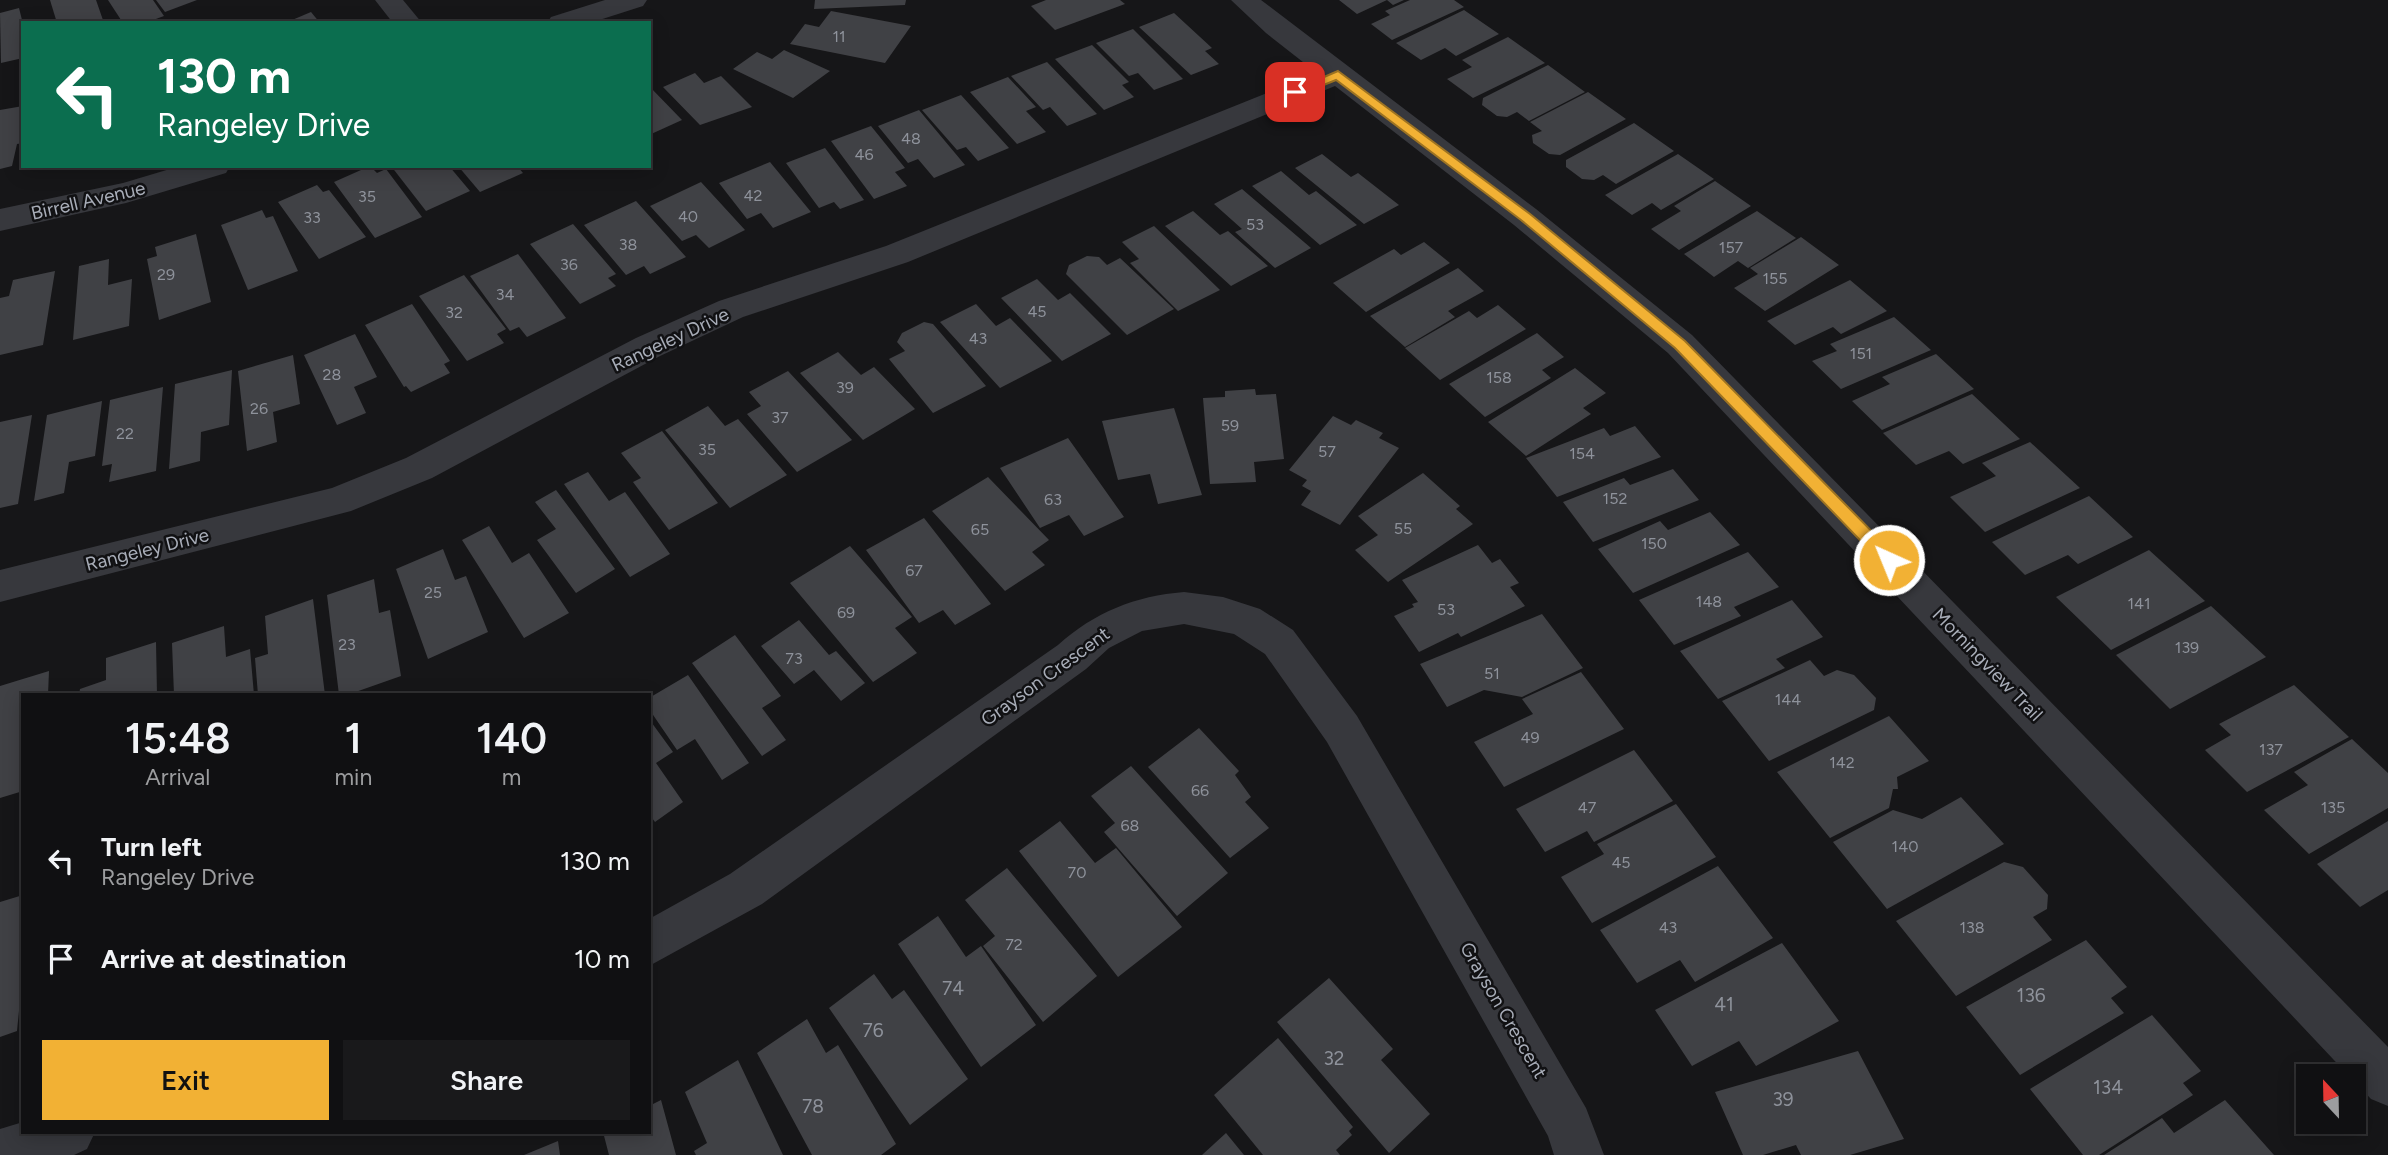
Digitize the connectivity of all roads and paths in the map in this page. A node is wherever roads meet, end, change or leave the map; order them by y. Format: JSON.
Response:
{"nodes":[{"id":1,"x":389,"y":0,"type":"edge"},
{"id":2,"x":633,"y":0,"type":"edge"},
{"id":3,"x":1245,"y":0,"type":"edge"},
{"id":4,"x":406,"y":21,"type":"edge"},
{"id":5,"x":567,"y":21,"type":"edge"},
{"id":6,"x":1338,"y":75,"type":"junction"},
{"id":7,"x":208,"y":168,"type":"edge"},
{"id":8,"x":0,"y":220,"type":"edge"},
{"id":9,"x":0,"y":586,"type":"edge"},
{"id":10,"x":651,"y":943,"type":"edge"},
{"id":11,"x":2388,"y":1082,"type":"edge"},
{"id":12,"x":64,"y":1134,"type":"edge"},
{"id":13,"x":0,"y":1154,"type":"edge"},
{"id":14,"x":1579,"y":1155,"type":"edge"}],
"edges":[{"from":1,"to":4,"type":"street"},
{"from":2,"to":5,"type":"street"},
{"from":3,"to":6,"type":"street","name":"Morningview Trail"},
{"from":6,"to":9,"type":"street","name":"Rangeley Drive"},
{"from":6,"to":11,"type":"street","name":"Morningview Trail"},
{"from":7,"to":8,"type":"street","name":"Birrell Avenue"},
{"from":10,"to":14,"type":"street","name":"Grayson Crescent"},
{"from":12,"to":13,"type":"street"}]}
